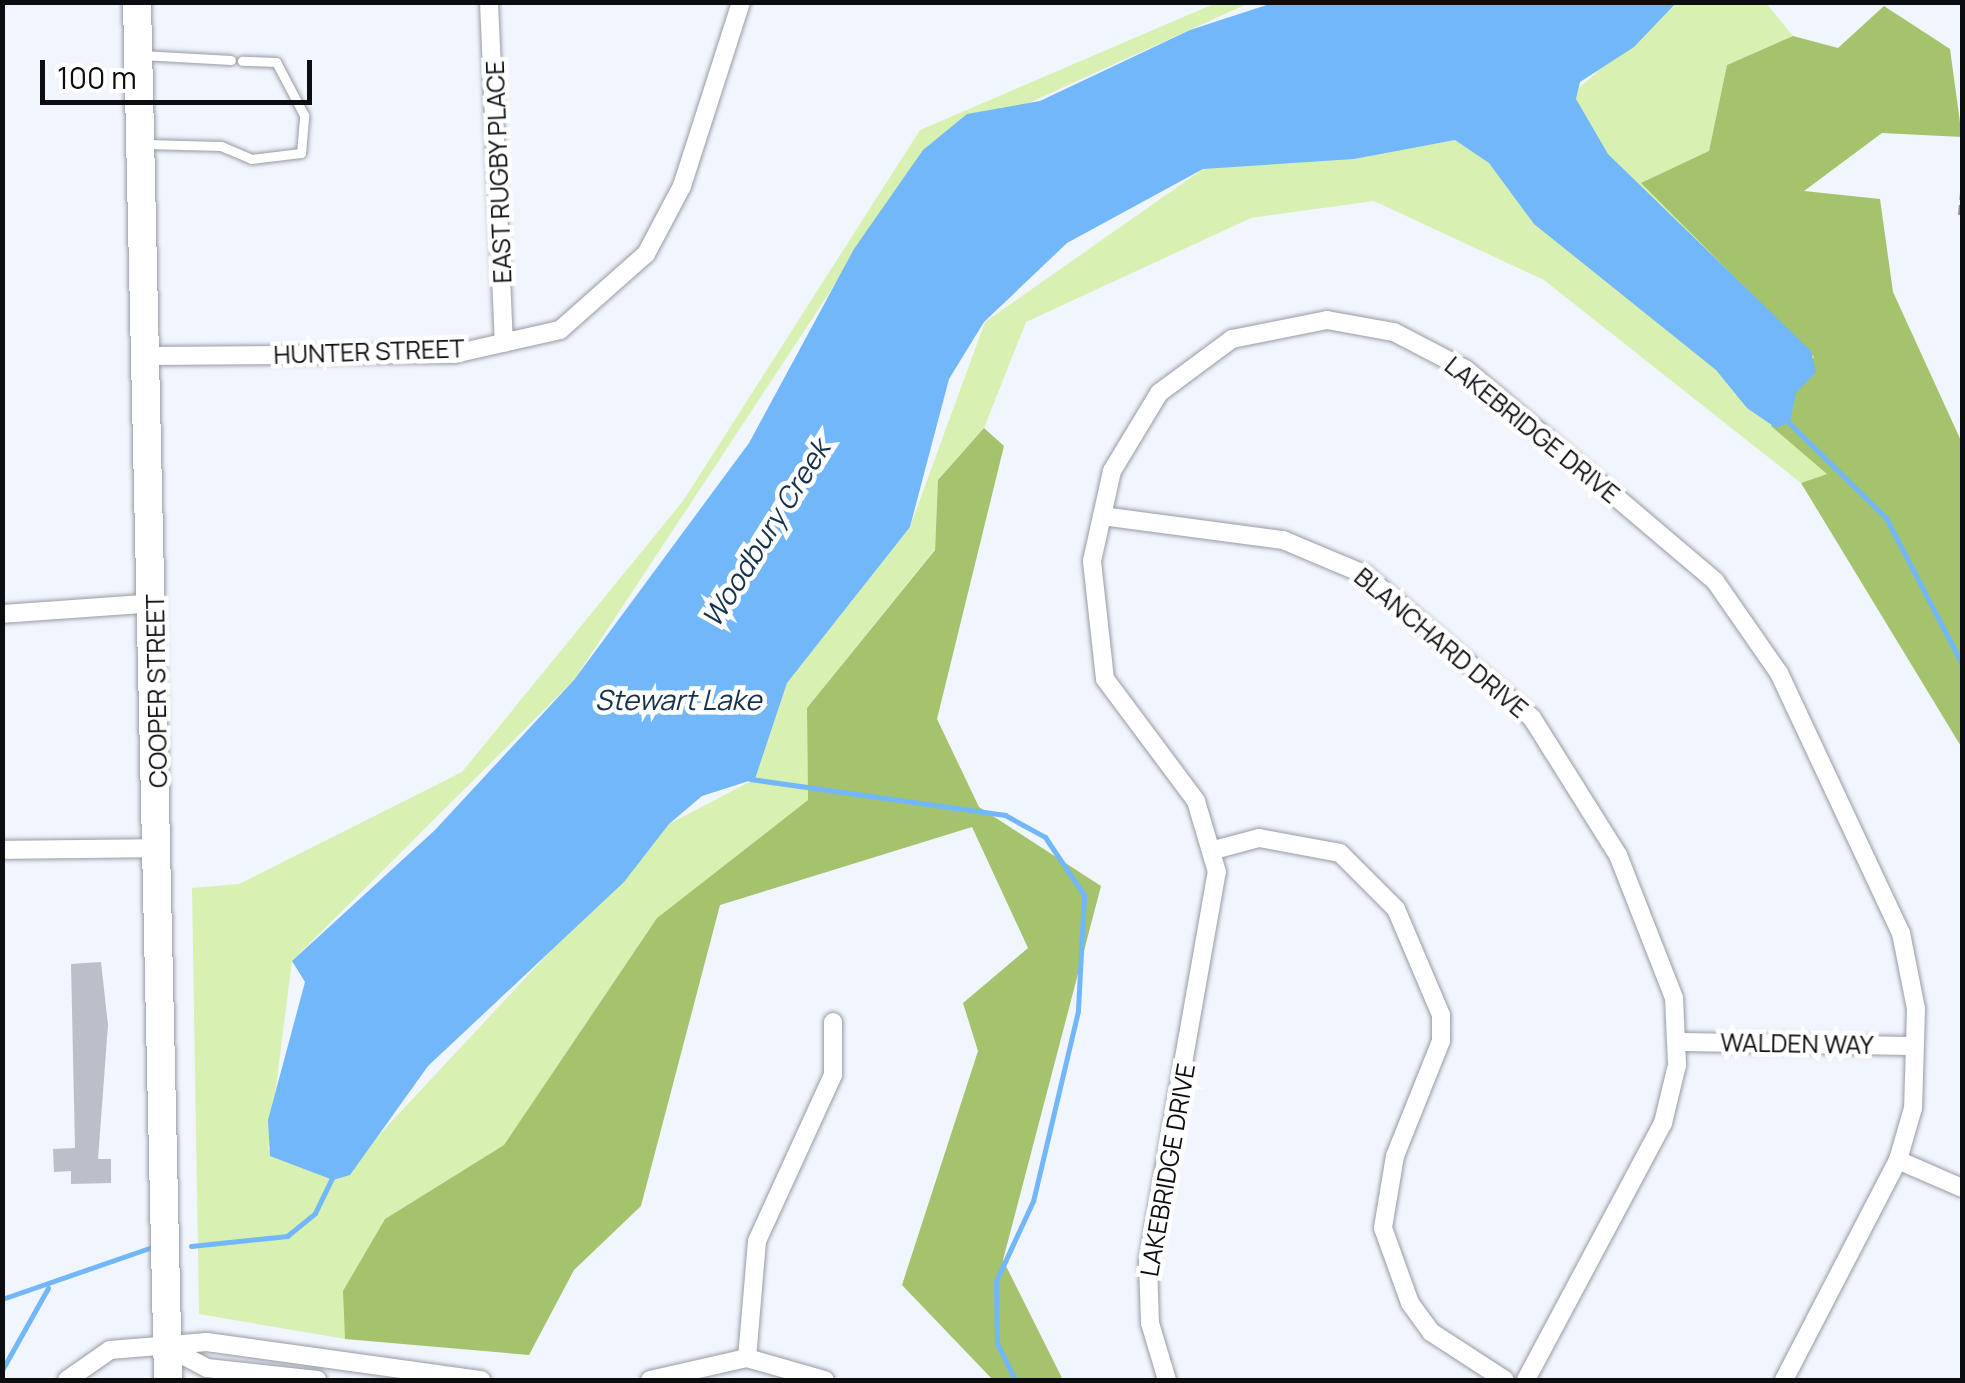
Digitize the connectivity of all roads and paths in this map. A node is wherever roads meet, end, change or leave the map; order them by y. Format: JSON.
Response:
{"nodes":[{"id":1,"x":137,"y":2,"type":"edge"},
{"id":2,"x":489,"y":2,"type":"edge"},
{"id":3,"x":740,"y":2,"type":"edge"},
{"id":4,"x":139,"y":55,"type":"junction"},
{"id":5,"x":230,"y":60,"type":"dead end"},
{"id":6,"x":242,"y":60,"type":"dead end"},
{"id":7,"x":142,"y":144,"type":"junction"},
{"id":8,"x":1962,"y":190,"type":"edge"},
{"id":9,"x":1960,"y":215,"type":"edge"},
{"id":10,"x":504,"y":343,"type":"junction"},
{"id":11,"x":150,"y":356,"type":"junction"},
{"id":12,"x":1102,"y":516,"type":"junction"},
{"id":13,"x":155,"y":603,"type":"junction"},
{"id":14,"x":2,"y":614,"type":"edge"},
{"id":15,"x":160,"y":848,"type":"junction"},
{"id":16,"x":2,"y":850,"type":"edge"},
{"id":17,"x":1214,"y":850,"type":"junction"},
{"id":18,"x":833,"y":1022,"type":"dead end"},
{"id":19,"x":1679,"y":1042,"type":"junction"},
{"id":20,"x":1914,"y":1046,"type":"junction"},
{"id":21,"x":1898,"y":1160,"type":"junction"},
{"id":22,"x":1962,"y":1188,"type":"edge"},
{"id":23,"x":169,"y":1348,"type":"junction"},
{"id":24,"x":747,"y":1358,"type":"junction"},
{"id":25,"x":417,"y":1376,"type":"edge"},
{"id":26,"x":66,"y":1380,"type":"edge"},
{"id":27,"x":168,"y":1380,"type":"edge"},
{"id":28,"x":317,"y":1380,"type":"edge"},
{"id":29,"x":481,"y":1380,"type":"edge"},
{"id":30,"x":650,"y":1380,"type":"edge"},
{"id":31,"x":825,"y":1380,"type":"edge"},
{"id":32,"x":1167,"y":1380,"type":"edge"},
{"id":33,"x":1505,"y":1380,"type":"edge"},
{"id":34,"x":1526,"y":1380,"type":"edge"},
{"id":35,"x":1784,"y":1380,"type":"edge"}],
"edges":[{"from":1,"to":4,"type":"main road","name":"COOPER STREET"},
{"from":2,"to":10,"type":"street","name":"EAST RUGBY PLACE"},
{"from":3,"to":10,"type":"street","name":"HUNTER STREET"},
{"from":4,"to":5,"type":"lane"},
{"from":4,"to":7,"type":"main road","name":"COOPER STREET"},
{"from":6,"to":7,"type":"lane"},
{"from":7,"to":11,"type":"main road","name":"COOPER STREET"},
{"from":8,"to":9,"type":"path"},
{"from":10,"to":11,"type":"street","name":"HUNTER STREET"},
{"from":11,"to":13,"type":"main road","name":"COOPER STREET"},
{"from":12,"to":17,"type":"street","name":"LAKEBRIDGE DRIVE"},
{"from":12,"to":19,"type":"street","name":"BLANCHARD DRIVE"},
{"from":12,"to":20,"type":"street","name":"LAKEBRIDGE DRIVE"},
{"from":13,"to":14,"type":"street"},
{"from":13,"to":15,"type":"main road","name":"COOPER STREET"},
{"from":15,"to":16,"type":"street"},
{"from":15,"to":23,"type":"main road","name":"COOPER STREET"},
{"from":17,"to":32,"type":"street","name":"LAKEBRIDGE DRIVE"},
{"from":17,"to":33,"type":"street"},
{"from":18,"to":24,"type":"street"},
{"from":19,"to":20,"type":"street","name":"WALDEN WAY"},
{"from":19,"to":34,"type":"street","name":"BLANCHARD DRIVE"},
{"from":20,"to":21,"type":"street","name":"LAKEBRIDGE DRIVE"},
{"from":21,"to":22,"type":"street"},
{"from":21,"to":35,"type":"street","name":"LAKEBRIDGE DRIVE"},
{"from":23,"to":25,"type":"street"},
{"from":23,"to":26,"type":"street"},
{"from":23,"to":27,"type":"main road","name":"COOPER STREET"},
{"from":23,"to":28,"type":"street"},
{"from":24,"to":30,"type":"street"},
{"from":24,"to":31,"type":"street"},
{"from":25,"to":29,"type":"street"}]}
